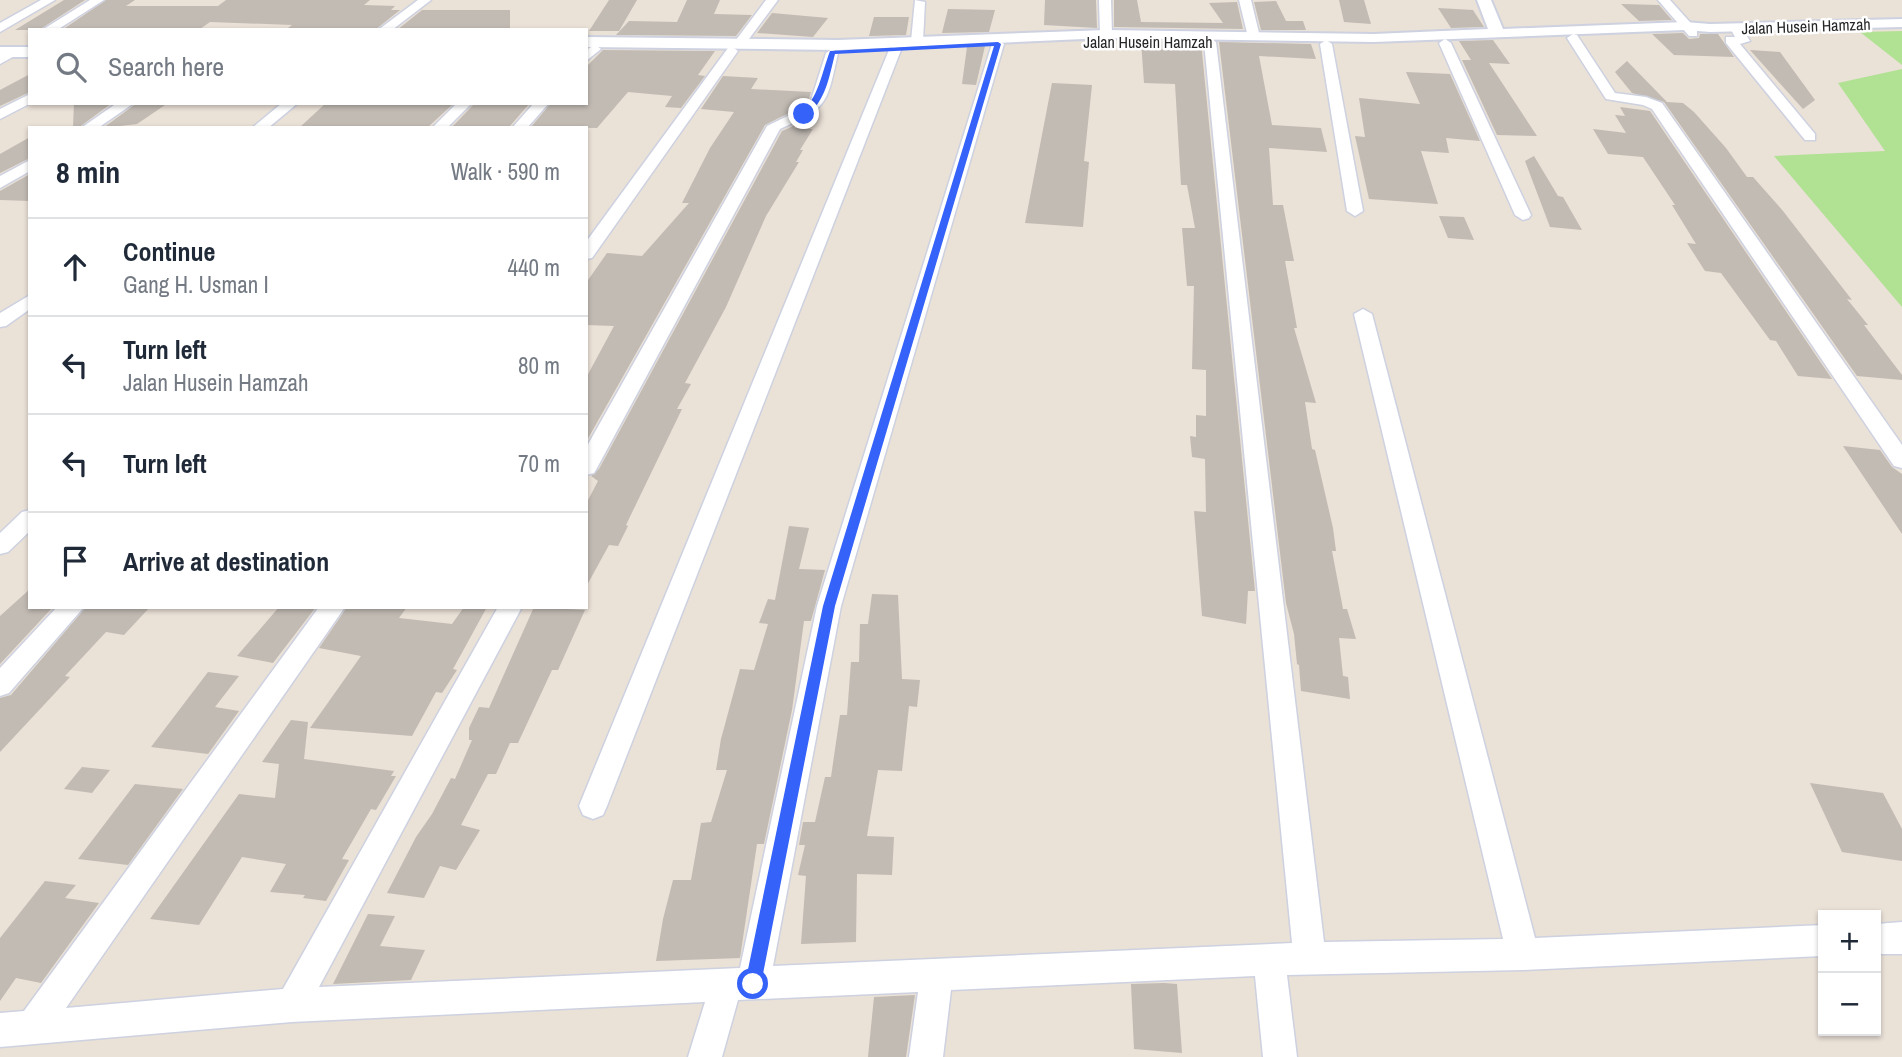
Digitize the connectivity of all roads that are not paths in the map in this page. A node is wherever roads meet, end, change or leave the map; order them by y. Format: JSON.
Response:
{"nodes":[{"id":1,"x":49,"y":0,"type":"edge"},
{"id":2,"x":98,"y":0,"type":"edge"},
{"id":3,"x":425,"y":0,"type":"edge"},
{"id":4,"x":772,"y":0,"type":"edge"},
{"id":5,"x":1104,"y":0,"type":"edge"},
{"id":6,"x":1245,"y":0,"type":"edge"},
{"id":7,"x":1484,"y":0,"type":"edge"},
{"id":8,"x":1664,"y":0,"type":"edge"},
{"id":9,"x":919,"y":2,"type":"dead end"},
{"id":10,"x":1902,"y":23,"type":"edge"},
{"id":11,"x":0,"y":28,"type":"edge"},
{"id":12,"x":51,"y":28,"type":"edge"},
{"id":13,"x":387,"y":28,"type":"edge"},
{"id":14,"x":1735,"y":28,"type":"junction"},
{"id":15,"x":1689,"y":29,"type":"junction"},
{"id":16,"x":1497,"y":33,"type":"junction"},
{"id":17,"x":1106,"y":34,"type":"junction"},
{"id":18,"x":1254,"y":37,"type":"junction"},
{"id":19,"x":1573,"y":38,"type":"junction"},
{"id":20,"x":917,"y":41,"type":"junction"},
{"id":21,"x":1210,"y":43,"type":"junction"},
{"id":22,"x":1446,"y":43,"type":"junction"},
{"id":23,"x":998,"y":44,"type":"junction"},
{"id":24,"x":1326,"y":44,"type":"junction"},
{"id":25,"x":735,"y":47,"type":"junction"},
{"id":26,"x":588,"y":49,"type":"edge"},
{"id":27,"x":895,"y":50,"type":"junction"},
{"id":28,"x":832,"y":52,"type":"junction"},
{"id":29,"x":28,"y":99,"type":"edge"},
{"id":30,"x":124,"y":105,"type":"edge"},
{"id":31,"x":288,"y":105,"type":"edge"},
{"id":32,"x":463,"y":105,"type":"edge"},
{"id":33,"x":540,"y":105,"type":"edge"},
{"id":34,"x":0,"y":115,"type":"edge"},
{"id":35,"x":91,"y":126,"type":"edge"},
{"id":36,"x":262,"y":126,"type":"edge"},
{"id":37,"x":441,"y":126,"type":"edge"},
{"id":38,"x":521,"y":126,"type":"edge"},
{"id":39,"x":1810,"y":136,"type":"dead end"},
{"id":40,"x":28,"y":165,"type":"edge"},
{"id":41,"x":0,"y":183,"type":"edge"},
{"id":42,"x":1355,"y":211,"type":"dead end"},
{"id":43,"x":1522,"y":215,"type":"dead end"},
{"id":44,"x":588,"y":251,"type":"edge"},
{"id":45,"x":28,"y":301,"type":"edge"},
{"id":46,"x":1363,"y":314,"type":"dead end"},
{"id":47,"x":0,"y":321,"type":"edge"},
{"id":48,"x":1902,"y":461,"type":"edge"},
{"id":49,"x":588,"y":464,"type":"edge"},
{"id":50,"x":28,"y":520,"type":"edge"},
{"id":51,"x":0,"y":546,"type":"edge"},
{"id":52,"x":70,"y":609,"type":"edge"},
{"id":53,"x":332,"y":609,"type":"edge"},
{"id":54,"x":509,"y":609,"type":"edge"},
{"id":55,"x":0,"y":685,"type":"edge"},
{"id":56,"x":593,"y":806,"type":"dead end"},
{"id":57,"x":1902,"y":938,"type":"edge"},
{"id":58,"x":1881,"y":939,"type":"edge"},
{"id":59,"x":1818,"y":941,"type":"edge"},
{"id":60,"x":1523,"y":954,"type":"junction"},
{"id":61,"x":1269,"y":959,"type":"junction"},
{"id":62,"x":1310,"y":959,"type":"junction"},
{"id":63,"x":936,"y":975,"type":"junction"},
{"id":64,"x":739,"y":985,"type":"junction"},
{"id":65,"x":292,"y":1005,"type":"junction"},
{"id":66,"x":32,"y":1028,"type":"junction"},
{"id":67,"x":0,"y":1030,"type":"edge"},
{"id":68,"x":705,"y":1057,"type":"edge"},
{"id":69,"x":926,"y":1057,"type":"edge"},
{"id":70,"x":1280,"y":1057,"type":"edge"}],
"edges":[{"from":1,"to":11,"type":"street"},
{"from":2,"to":12,"type":"street"},
{"from":3,"to":13,"type":"street"},
{"from":4,"to":25,"type":"street"},
{"from":5,"to":17,"type":"street"},
{"from":6,"to":18,"type":"street"},
{"from":7,"to":16,"type":"street"},
{"from":8,"to":15,"type":"street"},
{"from":9,"to":20,"type":"street"},
{"from":10,"to":14,"type":"street","name":"Jalan Husein Hamzah"},
{"from":14,"to":15,"type":"street","name":"Jalan Husein Hamzah"},
{"from":14,"to":39,"type":"street"},
{"from":15,"to":16,"type":"street","name":"Jalan Husein Hamzah"},
{"from":15,"to":19,"type":"street","name":"Jalan Husein Hamzah"},
{"from":16,"to":18,"type":"street","name":"Jalan Husein Hamzah"},
{"from":17,"to":18,"type":"street","name":"Jalan Husein Hamzah"},
{"from":17,"to":20,"type":"street","name":"Jalan Husein Hamzah"},
{"from":19,"to":22,"type":"street","name":"Jalan Husein Hamzah"},
{"from":19,"to":48,"type":"street"},
{"from":20,"to":25,"type":"street","name":"Jalan Husein Hamzah"},
{"from":21,"to":23,"type":"street","name":"Jalan Husein Hamzah"},
{"from":21,"to":24,"type":"street","name":"Jalan Husein Hamzah"},
{"from":21,"to":62,"type":"street"},
{"from":22,"to":24,"type":"street","name":"Jalan Husein Hamzah"},
{"from":22,"to":43,"type":"street"},
{"from":23,"to":27,"type":"street","name":"Jalan Husein Hamzah"},
{"from":23,"to":64,"type":"street"},
{"from":24,"to":42,"type":"street"},
{"from":25,"to":26,"type":"street","name":"Jalan Husein Hamzah"},
{"from":25,"to":28,"type":"street","name":"Jalan Husein Hamzah"},
{"from":25,"to":44,"type":"street"},
{"from":27,"to":28,"type":"street","name":"Jalan Husein Hamzah"},
{"from":27,"to":56,"type":"street"},
{"from":28,"to":49,"type":"street"},
{"from":29,"to":34,"type":"street"},
{"from":30,"to":35,"type":"street"},
{"from":31,"to":36,"type":"street"},
{"from":32,"to":37,"type":"street"},
{"from":33,"to":38,"type":"street"},
{"from":40,"to":41,"type":"street"},
{"from":45,"to":47,"type":"street"},
{"from":46,"to":60,"type":"street"},
{"from":50,"to":51,"type":"street"},
{"from":52,"to":55,"type":"street"},
{"from":53,"to":66,"type":"street"},
{"from":54,"to":65,"type":"street"},
{"from":57,"to":58,"type":"street"},
{"from":59,"to":60,"type":"street"},
{"from":60,"to":62,"type":"street"},
{"from":61,"to":62,"type":"street"},
{"from":61,"to":63,"type":"street"},
{"from":61,"to":70,"type":"street"},
{"from":63,"to":64,"type":"street"},
{"from":63,"to":69,"type":"street"},
{"from":64,"to":65,"type":"street"},
{"from":64,"to":68,"type":"street"},
{"from":65,"to":66,"type":"street"},
{"from":66,"to":67,"type":"street"}]}
